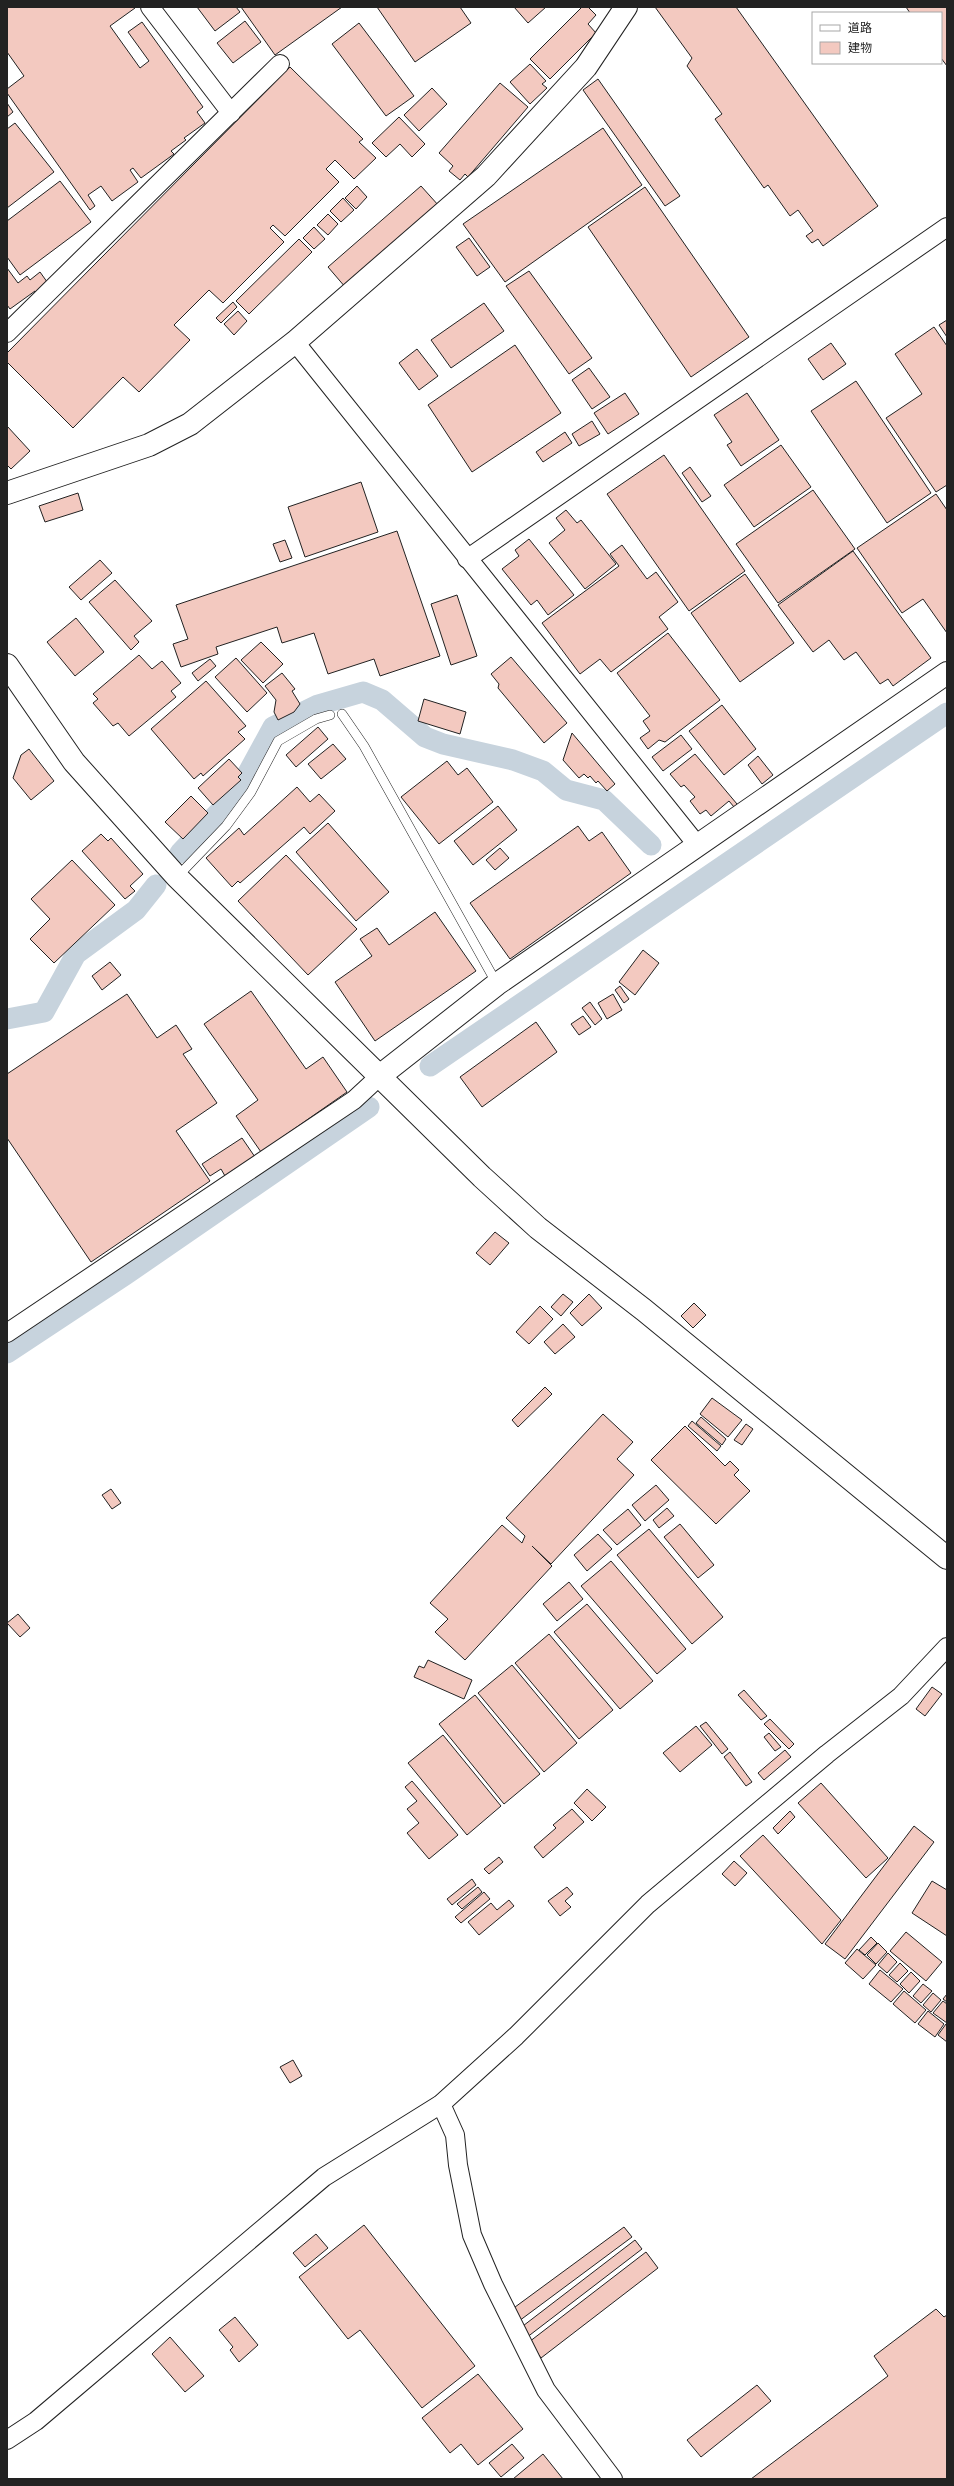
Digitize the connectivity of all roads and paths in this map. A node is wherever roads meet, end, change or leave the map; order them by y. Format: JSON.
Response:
{"nodes":[{"id":1,"x":150,"y":7,"type":"edge"},
{"id":2,"x":626,"y":7,"type":"edge"},
{"id":3,"x":280,"y":64,"type":"dead end"},
{"id":4,"x":231,"y":113,"type":"junction"},
{"id":5,"x":947,"y":227,"type":"edge"},
{"id":6,"x":7,"y":333,"type":"edge"},
{"id":7,"x":295,"y":342,"type":"junction"},
{"id":8,"x":7,"y":493,"type":"edge"},
{"id":9,"x":467,"y":559,"type":"junction"},
{"id":10,"x":7,"y":665,"type":"edge"},
{"id":11,"x":947,"y":673,"type":"edge"},
{"id":12,"x":342,"y":714,"type":"dead end"},
{"id":13,"x":330,"y":715,"type":"dead end"},
{"id":14,"x":698,"y":846,"type":"junction"},
{"id":15,"x":177,"y":877,"type":"junction"},
{"id":16,"x":497,"y":984,"type":"junction"},
{"id":17,"x":381,"y":1075,"type":"junction"},
{"id":18,"x":7,"y":1333,"type":"edge"},
{"id":19,"x":947,"y":1558,"type":"edge"},
{"id":20,"x":947,"y":1647,"type":"edge"},
{"id":21,"x":441,"y":2104,"type":"junction"},
{"id":22,"x":7,"y":2440,"type":"edge"},
{"id":23,"x":613,"y":2479,"type":"edge"}],
"edges":[{"from":1,"to":4,"type":"street"},
{"from":2,"to":7,"type":"street"},
{"from":3,"to":4,"type":"street"},
{"from":4,"to":6,"type":"street"},
{"from":5,"to":9,"type":"street"},
{"from":7,"to":8,"type":"street"},
{"from":7,"to":9,"type":"street"},
{"from":9,"to":14,"type":"street"},
{"from":10,"to":15,"type":"street"},
{"from":11,"to":14,"type":"street"},
{"from":12,"to":16,"type":"lane"},
{"from":13,"to":15,"type":"lane"},
{"from":14,"to":16,"type":"street"},
{"from":15,"to":17,"type":"street"},
{"from":16,"to":17,"type":"street"},
{"from":17,"to":18,"type":"street"},
{"from":17,"to":19,"type":"street"},
{"from":20,"to":21,"type":"street"},
{"from":21,"to":22,"type":"street"},
{"from":21,"to":23,"type":"street"}]}
